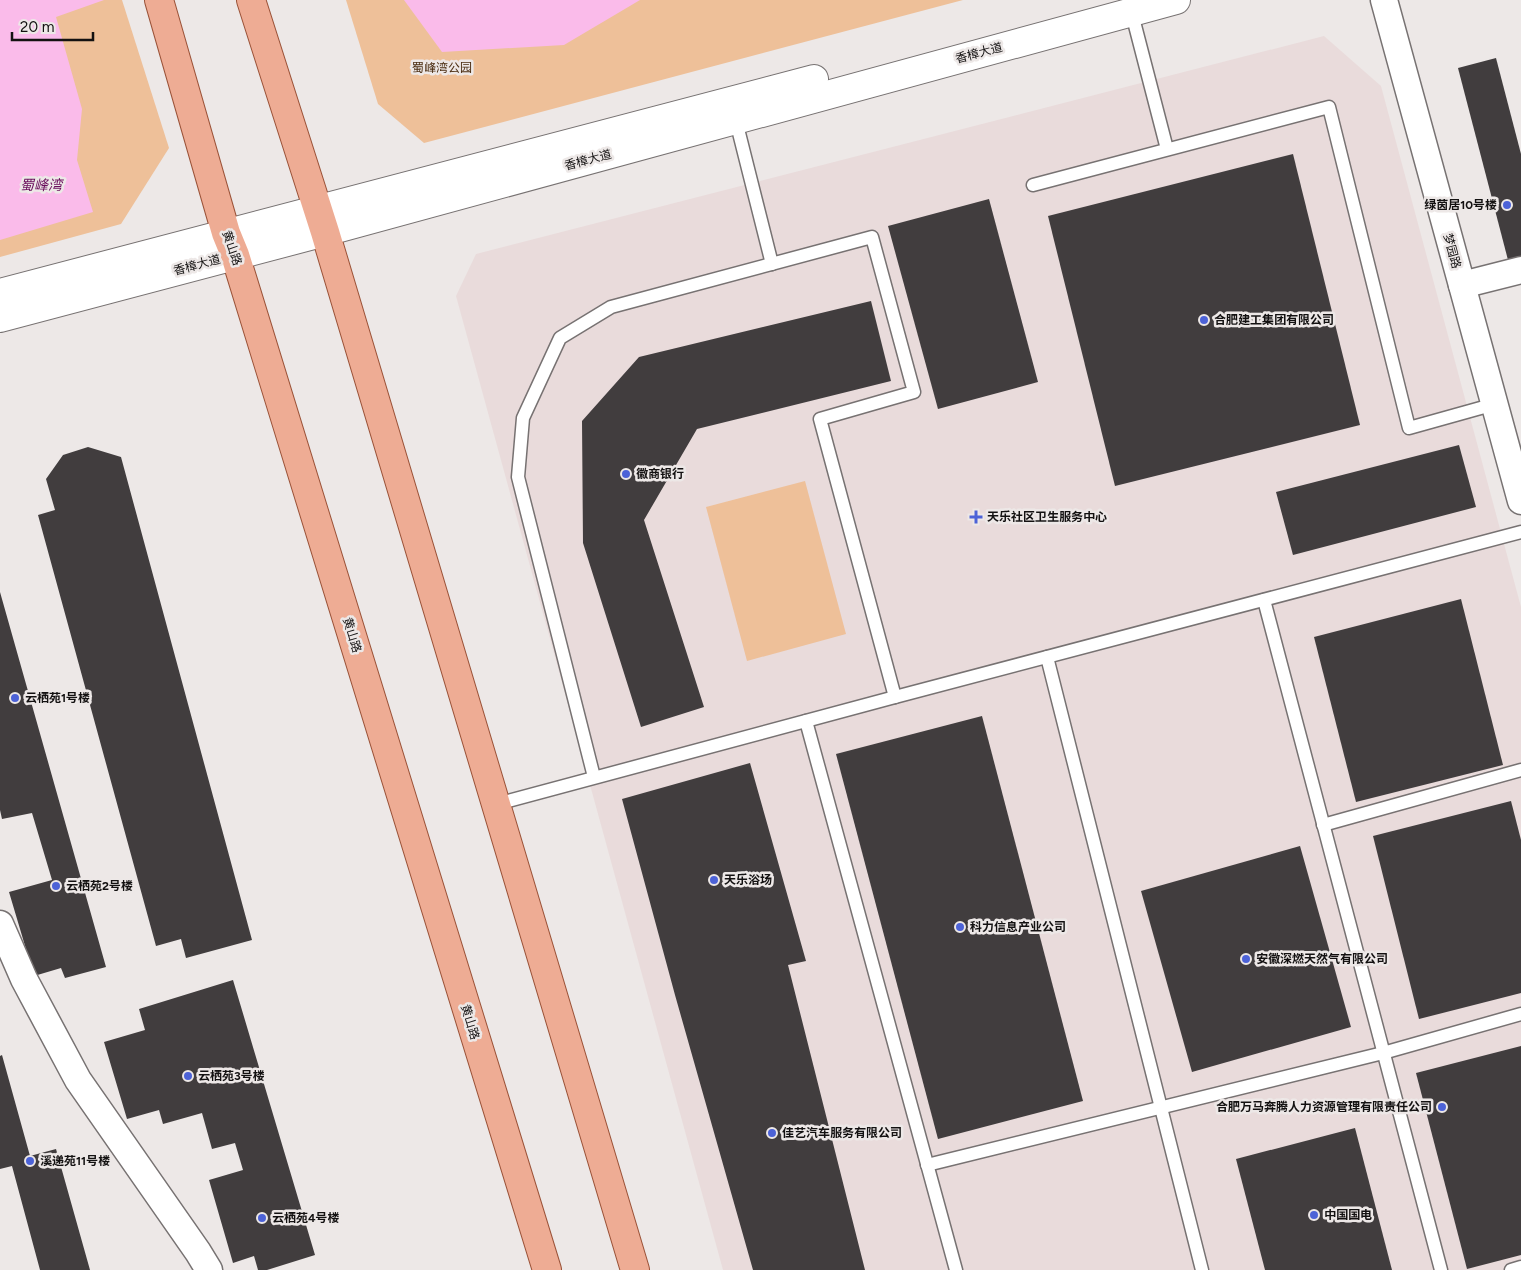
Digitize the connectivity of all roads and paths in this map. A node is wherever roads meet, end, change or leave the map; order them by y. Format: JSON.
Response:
{"nodes":[{"id":1,"x":159,"y":0,"type":"edge"},
{"id":2,"x":251,"y":0,"type":"edge"},
{"id":3,"x":1176,"y":0,"type":"edge"},
{"id":4,"x":1384,"y":0,"type":"edge"},
{"id":5,"x":1124,"y":4,"type":"edge"},
{"id":6,"x":733,"y":110,"type":"junction"},
{"id":7,"x":1167,"y":149,"type":"junction"},
{"id":8,"x":1033,"y":185,"type":"dead end"},
{"id":9,"x":322,"y":221,"type":"junction"},
{"id":10,"x":230,"y":244,"type":"junction"},
{"id":11,"x":772,"y":264,"type":"junction"},
{"id":12,"x":1521,"y":270,"type":"edge"},
{"id":13,"x":1462,"y":285,"type":"junction"},
{"id":14,"x":0,"y":293,"type":"edge"},
{"id":15,"x":0,"y":318,"type":"edge"},
{"id":16,"x":1495,"y":404,"type":"junction"},
{"id":17,"x":1521,"y":501,"type":"edge"},
{"id":18,"x":1521,"y":532,"type":"edge"},
{"id":19,"x":1264,"y":600,"type":"junction"},
{"id":20,"x":1048,"y":657,"type":"junction"},
{"id":21,"x":895,"y":697,"type":"junction"},
{"id":22,"x":806,"y":721,"type":"junction"},
{"id":23,"x":1521,"y":770,"type":"edge"},
{"id":24,"x":594,"y":778,"type":"junction"},
{"id":25,"x":497,"y":804,"type":"junction"},
{"id":26,"x":1323,"y":825,"type":"junction"},
{"id":27,"x":0,"y":924,"type":"edge"},
{"id":28,"x":1521,"y":1014,"type":"edge"},
{"id":29,"x":1384,"y":1053,"type":"junction"},
{"id":30,"x":1161,"y":1107,"type":"junction"},
{"id":31,"x":927,"y":1165,"type":"junction"},
{"id":32,"x":1521,"y":1267,"type":"edge"},
{"id":33,"x":209,"y":1270,"type":"edge"},
{"id":34,"x":546,"y":1270,"type":"edge"},
{"id":35,"x":635,"y":1270,"type":"edge"},
{"id":36,"x":956,"y":1270,"type":"edge"},
{"id":37,"x":1202,"y":1270,"type":"edge"},
{"id":38,"x":1441,"y":1270,"type":"edge"},
{"id":39,"x":1511,"y":1270,"type":"edge"}],
"edges":[{"from":1,"to":10,"type":"main road","name":"黄山路"},
{"from":2,"to":9,"type":"main road"},
{"from":3,"to":5,"type":"street","name":"香樟大道"},
{"from":4,"to":13,"type":"street","name":"梦园路"},
{"from":5,"to":6,"type":"street","name":"香樟大道"},
{"from":5,"to":7,"type":"lane"},
{"from":6,"to":9,"type":"street","name":"香樟大道"},
{"from":6,"to":11,"type":"lane"},
{"from":7,"to":8,"type":"lane"},
{"from":7,"to":16,"type":"lane"},
{"from":9,"to":10,"type":"street","name":"香樟大道"},
{"from":9,"to":25,"type":"main road"},
{"from":10,"to":14,"type":"street","name":"香樟大道"},
{"from":10,"to":15,"type":"street","name":"香樟大道"},
{"from":10,"to":34,"type":"main road","name":"黄山路"},
{"from":11,"to":21,"type":"lane"},
{"from":11,"to":24,"type":"lane"},
{"from":12,"to":13,"type":"street"},
{"from":13,"to":16,"type":"street","name":"梦园路"},
{"from":16,"to":17,"type":"street","name":"梦园路"},
{"from":18,"to":19,"type":"lane"},
{"from":19,"to":20,"type":"lane"},
{"from":19,"to":26,"type":"lane"},
{"from":20,"to":21,"type":"lane"},
{"from":20,"to":30,"type":"lane"},
{"from":21,"to":22,"type":"lane"},
{"from":22,"to":24,"type":"lane"},
{"from":22,"to":31,"type":"lane"},
{"from":23,"to":26,"type":"lane"},
{"from":24,"to":25,"type":"lane"},
{"from":25,"to":35,"type":"main road"},
{"from":26,"to":29,"type":"lane"},
{"from":27,"to":33,"type":"street"},
{"from":28,"to":29,"type":"lane"},
{"from":29,"to":30,"type":"lane"},
{"from":29,"to":38,"type":"lane"},
{"from":30,"to":31,"type":"lane"},
{"from":30,"to":37,"type":"lane"},
{"from":31,"to":36,"type":"lane"},
{"from":32,"to":39,"type":"lane"}]}
